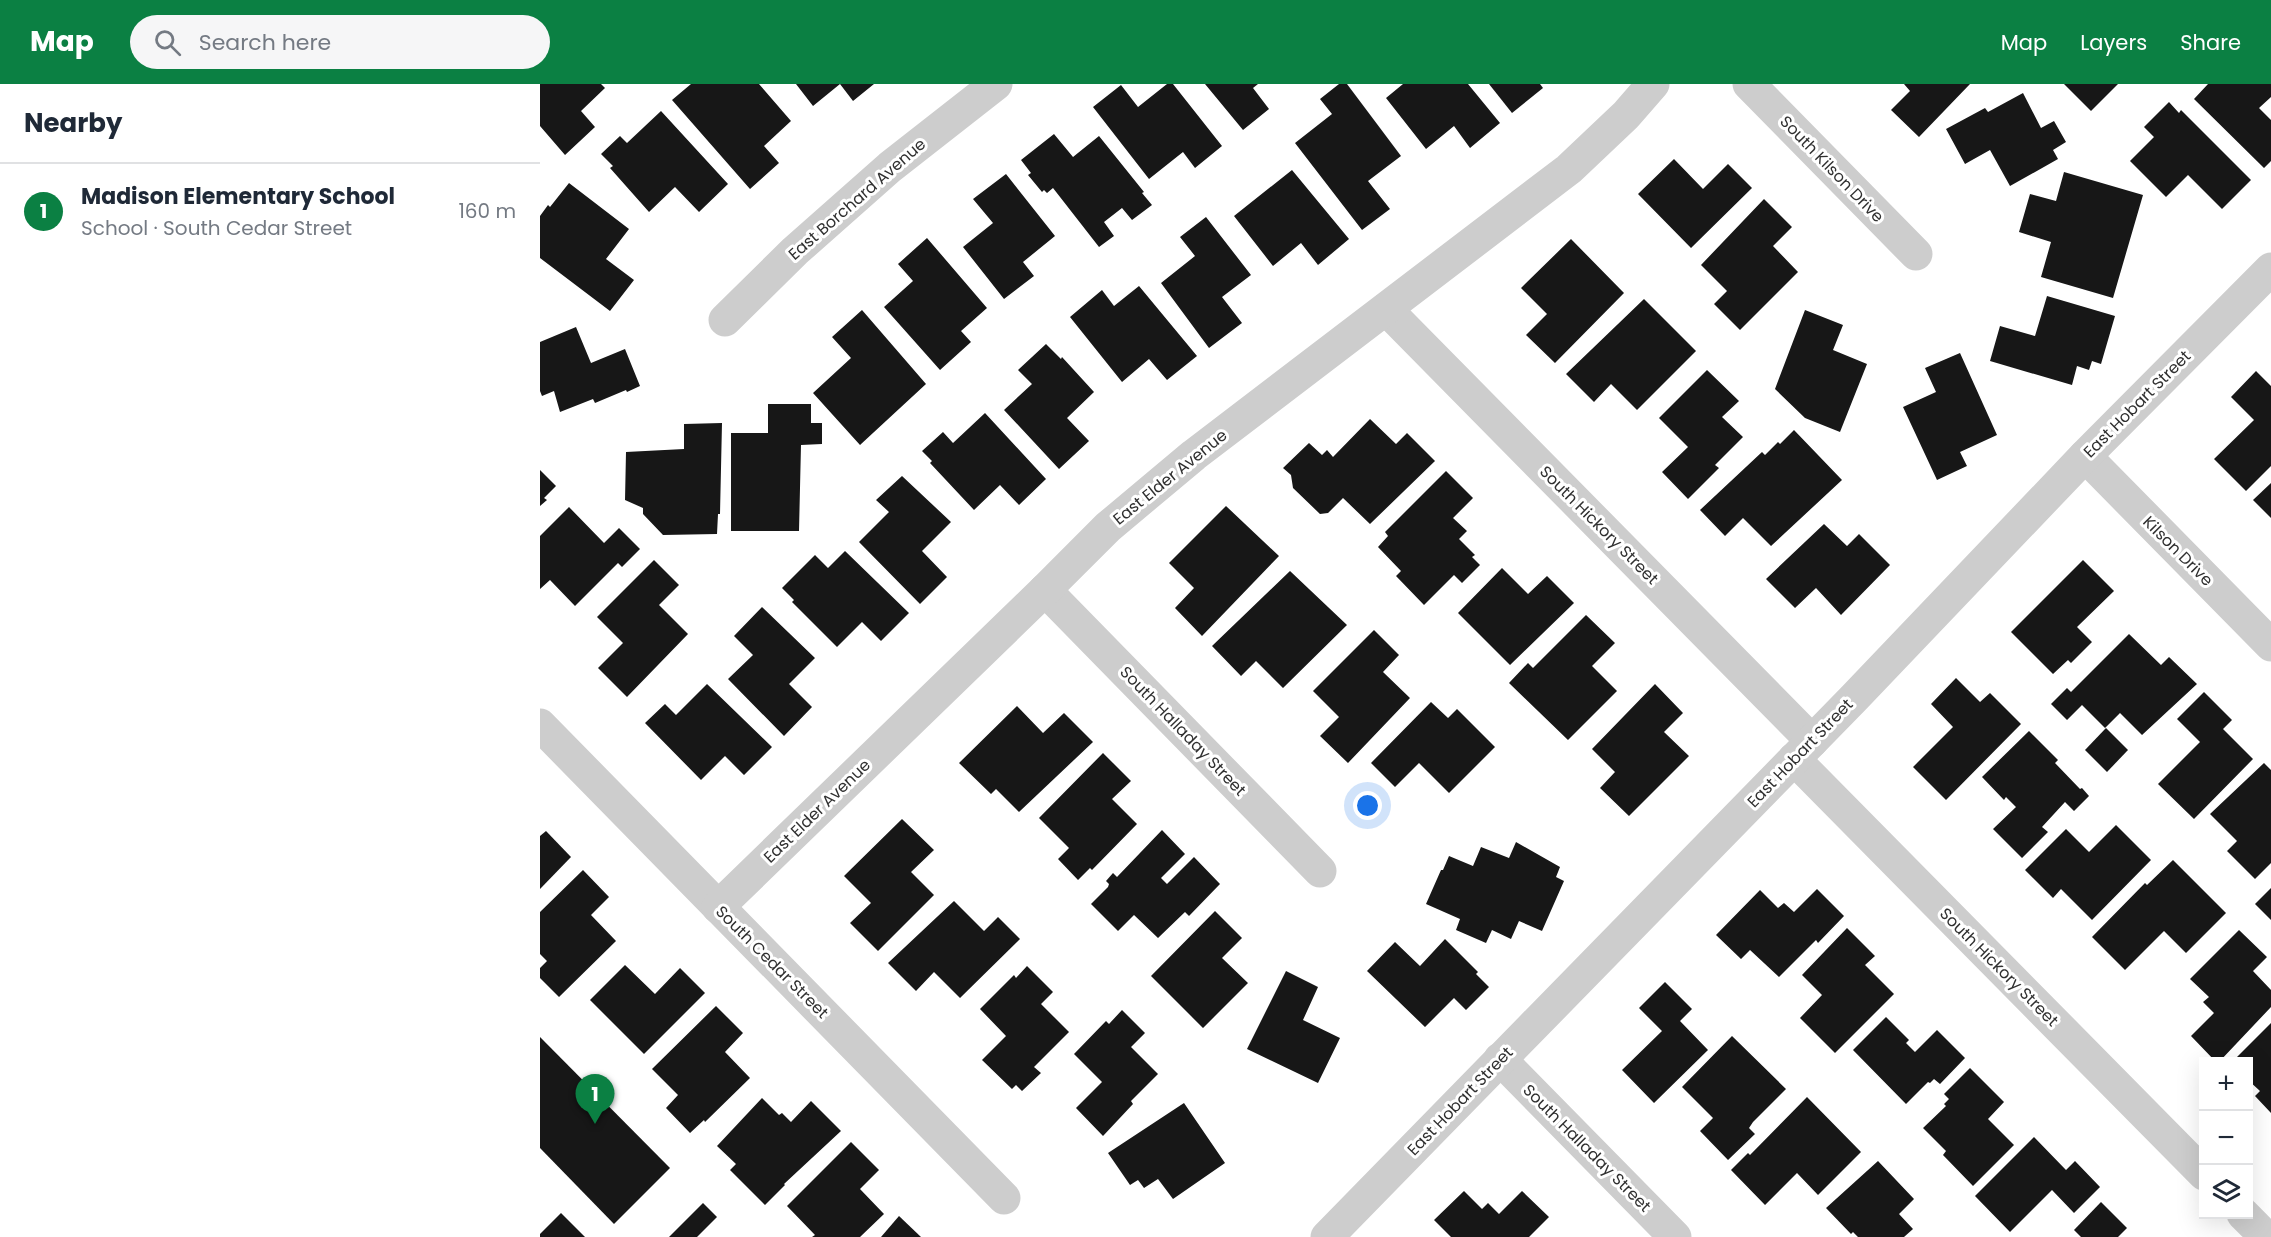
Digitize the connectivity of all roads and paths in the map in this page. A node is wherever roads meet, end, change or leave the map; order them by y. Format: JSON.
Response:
{"nodes":[{"id":1,"x":996,"y":84,"type":"edge"},
{"id":2,"x":1653,"y":84,"type":"edge"},
{"id":3,"x":1749,"y":84,"type":"edge"},
{"id":4,"x":1916,"y":254,"type":"dead end"},
{"id":5,"x":2271,"y":269,"type":"edge"},
{"id":6,"x":1386,"y":309,"type":"junction"},
{"id":7,"x":725,"y":320,"type":"dead end"},
{"id":8,"x":2085,"y":456,"type":"junction"},
{"id":9,"x":1045,"y":590,"type":"junction"},
{"id":10,"x":2271,"y":645,"type":"edge"},
{"id":11,"x":540,"y":725,"type":"edge"},
{"id":12,"x":1803,"y":750,"type":"junction"},
{"id":13,"x":1320,"y":871,"type":"dead end"},
{"id":14,"x":718,"y":907,"type":"junction"},
{"id":15,"x":1500,"y":1059,"type":"junction"},
{"id":16,"x":2199,"y":1169,"type":"edge"},
{"id":17,"x":1004,"y":1198,"type":"dead end"},
{"id":18,"x":2247,"y":1219,"type":"edge"},
{"id":19,"x":1327,"y":1237,"type":"edge"},
{"id":20,"x":1675,"y":1237,"type":"edge"},
{"id":21,"x":2266,"y":1237,"type":"edge"}],
"edges":[{"from":1,"to":7,"type":"street","name":"East Borchard Avenue"},
{"from":2,"to":6,"type":"street","name":"East Elder Avenue"},
{"from":3,"to":4,"type":"street","name":"South Kilson Drive"},
{"from":5,"to":8,"type":"street","name":"East Hobart Street"},
{"from":6,"to":9,"type":"street","name":"East Elder Avenue"},
{"from":6,"to":12,"type":"street","name":"South Hickory Street"},
{"from":8,"to":10,"type":"street","name":"Kilson Drive"},
{"from":8,"to":12,"type":"street","name":"East Hobart Street"},
{"from":9,"to":13,"type":"street","name":"South Halladay Street"},
{"from":9,"to":14,"type":"street","name":"East Elder Avenue"},
{"from":11,"to":14,"type":"street","name":"South Cedar Street"},
{"from":12,"to":15,"type":"street","name":"East Hobart Street"},
{"from":12,"to":16,"type":"street","name":"South Hickory Street"},
{"from":14,"to":17,"type":"street","name":"South Cedar Street"},
{"from":15,"to":19,"type":"street","name":"East Hobart Street"},
{"from":15,"to":20,"type":"street","name":"South Halladay Street"},
{"from":18,"to":21,"type":"street"}]}
